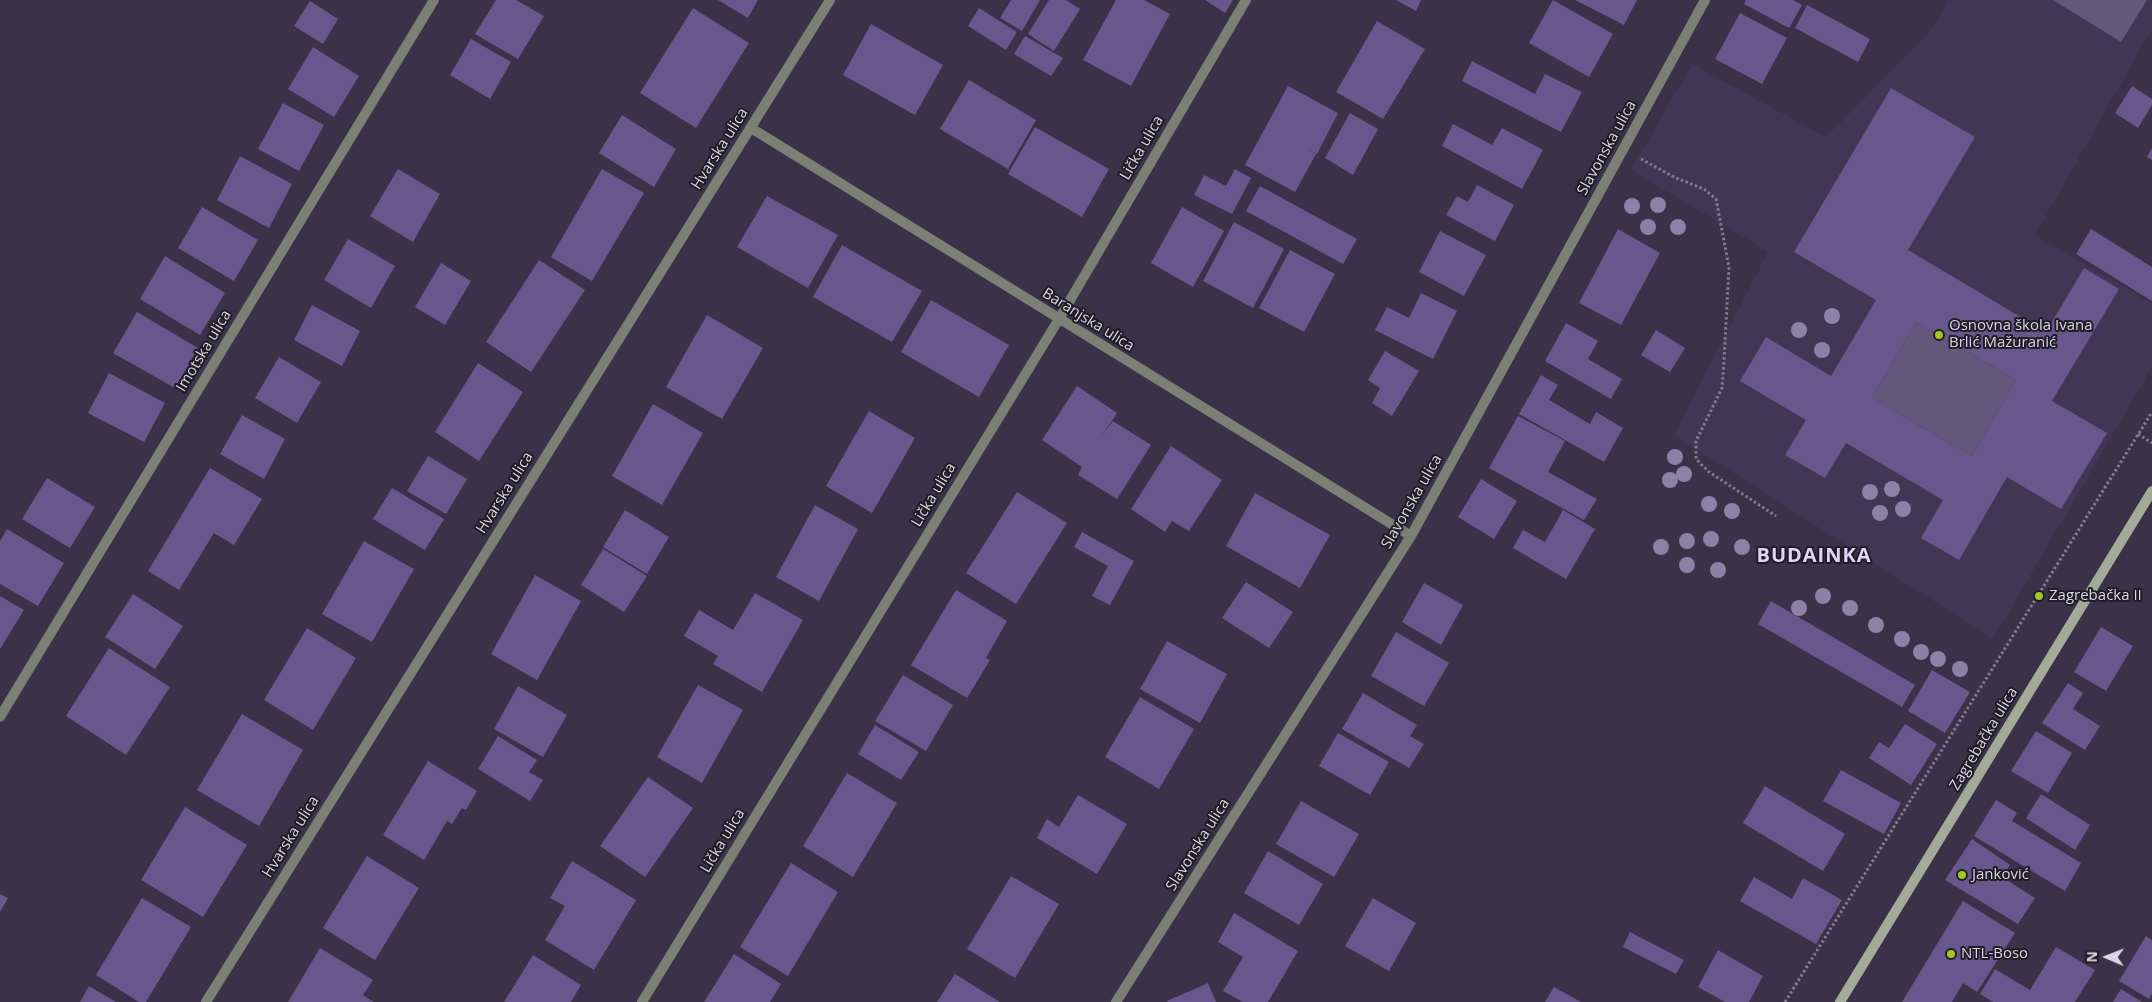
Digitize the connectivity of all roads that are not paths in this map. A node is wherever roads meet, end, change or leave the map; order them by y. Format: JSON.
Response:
{"nodes":[{"id":1,"x":434,"y":0,"type":"edge"},
{"id":2,"x":830,"y":0,"type":"edge"},
{"id":3,"x":1246,"y":0,"type":"edge"},
{"id":4,"x":1705,"y":0,"type":"edge"},
{"id":5,"x":751,"y":128,"type":"junction"},
{"id":6,"x":1058,"y":319,"type":"junction"},
{"id":7,"x":2152,"y":491,"type":"edge"},
{"id":8,"x":1411,"y":536,"type":"junction"},
{"id":9,"x":0,"y":717,"type":"edge"},
{"id":10,"x":206,"y":1002,"type":"edge"},
{"id":11,"x":642,"y":1002,"type":"edge"},
{"id":12,"x":1116,"y":1002,"type":"edge"},
{"id":13,"x":1840,"y":1002,"type":"edge"}],
"edges":[{"from":1,"to":9,"type":"street","name":"Imotska ulica"},
{"from":2,"to":5,"type":"street","name":"Hvarska ulica"},
{"from":3,"to":6,"type":"street","name":"Lička ulica"},
{"from":4,"to":8,"type":"street","name":"Slavonska ulica"},
{"from":5,"to":6,"type":"street","name":"Baranjska ulica"},
{"from":5,"to":10,"type":"street","name":"Hvarska ulica"},
{"from":6,"to":8,"type":"street","name":"Baranjska ulica"},
{"from":6,"to":11,"type":"street","name":"Lička ulica"},
{"from":7,"to":13,"type":"main road","name":"Zagrebačka ulica"},
{"from":8,"to":12,"type":"street","name":"Slavonska ulica"}]}
